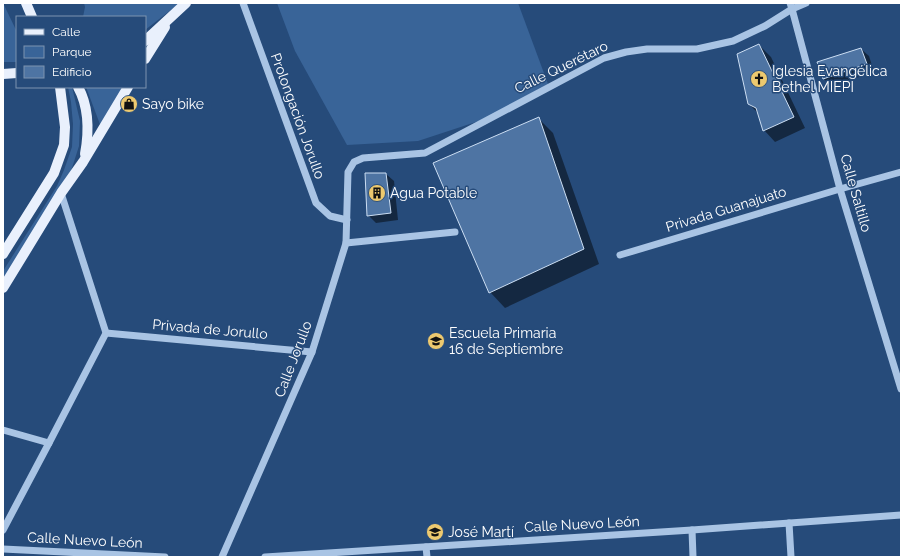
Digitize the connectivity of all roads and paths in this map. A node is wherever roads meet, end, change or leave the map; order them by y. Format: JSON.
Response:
{"nodes":[{"id":1,"x":26,"y":3,"type":"edge"},
{"id":2,"x":186,"y":3,"type":"edge"},
{"id":3,"x":243,"y":3,"type":"edge"},
{"id":4,"x":806,"y":3,"type":"edge"},
{"id":5,"x":791,"y":6,"type":"edge"},
{"id":6,"x":32,"y":16,"type":"edge"},
{"id":7,"x":171,"y":17,"type":"junction"},
{"id":8,"x":146,"y":40,"type":"edge"},
{"id":9,"x":146,"y":57,"type":"edge"},
{"id":10,"x":16,"y":73,"type":"edge"},
{"id":11,"x":3,"y":74,"type":"edge"},
{"id":12,"x":60,"y":88,"type":"edge"},
{"id":13,"x":79,"y":88,"type":"edge"},
{"id":14,"x":127,"y":88,"type":"edge"},
{"id":15,"x":83,"y":162,"type":"junction"},
{"id":16,"x":354,"y":162,"type":"joint"},
{"id":17,"x":901,"y":172,"type":"edge"},
{"id":18,"x":840,"y":189,"type":"junction"},
{"id":19,"x":61,"y":194,"type":"junction"},
{"id":20,"x":347,"y":220,"type":"junction"},
{"id":21,"x":456,"y":232,"type":"dead end"},
{"id":22,"x":346,"y":244,"type":"junction"},
{"id":23,"x":3,"y":254,"type":"edge"},
{"id":24,"x":620,"y":254,"type":"dead end"},
{"id":25,"x":3,"y":288,"type":"edge"},
{"id":26,"x":106,"y":333,"type":"junction"},
{"id":27,"x":312,"y":352,"type":"junction"},
{"id":28,"x":901,"y":389,"type":"edge"},
{"id":29,"x":3,"y":430,"type":"edge"},
{"id":30,"x":49,"y":443,"type":"junction"},
{"id":31,"x":901,"y":515,"type":"edge"},
{"id":32,"x":789,"y":523,"type":"junction"},
{"id":33,"x":3,"y":530,"type":"edge"},
{"id":34,"x":692,"y":530,"type":"junction"},
{"id":35,"x":426,"y":546,"type":"junction"},
{"id":36,"x":3,"y":549,"type":"edge"},
{"id":37,"x":165,"y":557,"type":"edge"},
{"id":38,"x":222,"y":557,"type":"edge"},
{"id":39,"x":264,"y":557,"type":"edge"},
{"id":40,"x":427,"y":557,"type":"edge"},
{"id":41,"x":693,"y":557,"type":"edge"},
{"id":42,"x":791,"y":557,"type":"edge"}],
"edges":[{"from":1,"to":6,"type":"main road"},
{"from":2,"to":7,"type":"main road"},
{"from":3,"to":20,"type":"street","name":"Prolongación Jorullo"},
{"from":4,"to":5,"type":"street","name":"Calle Querétaro"},
{"from":5,"to":16,"type":"street","name":"Calle Querétaro"},
{"from":5,"to":18,"type":"street","name":"Calle Saltillo"},
{"from":7,"to":8,"type":"main road"},
{"from":7,"to":9,"type":"main road"},
{"from":10,"to":11,"type":"main road"},
{"from":12,"to":23,"type":"main road"},
{"from":13,"to":15,"type":"main road"},
{"from":14,"to":15,"type":"main road"},
{"from":15,"to":19,"type":"main road"},
{"from":16,"to":20,"type":"street","name":"Calle Jorullo"},
{"from":17,"to":18,"type":"street","name":"Privada Guanajuato"},
{"from":18,"to":24,"type":"street","name":"Privada Guanajuato"},
{"from":18,"to":28,"type":"street","name":"Calle Saltillo"},
{"from":19,"to":25,"type":"main road"},
{"from":19,"to":26,"type":"street"},
{"from":20,"to":22,"type":"street","name":"Calle Jorullo"},
{"from":21,"to":22,"type":"street"},
{"from":22,"to":27,"type":"street","name":"Calle Jorullo"},
{"from":26,"to":27,"type":"street","name":"Privada de Jorullo"},
{"from":26,"to":30,"type":"street"},
{"from":27,"to":38,"type":"street","name":"Calle Jorullo"},
{"from":29,"to":30,"type":"street"},
{"from":30,"to":33,"type":"street"},
{"from":31,"to":32,"type":"street","name":"Calle Nuevo León"},
{"from":32,"to":34,"type":"street","name":"Calle Nuevo León"},
{"from":32,"to":42,"type":"street"},
{"from":34,"to":35,"type":"street","name":"Calle Nuevo León"},
{"from":34,"to":41,"type":"street"},
{"from":35,"to":39,"type":"street","name":"Calle Nuevo León"},
{"from":35,"to":40,"type":"street"},
{"from":36,"to":37,"type":"street","name":"Calle Nuevo León"}]}
